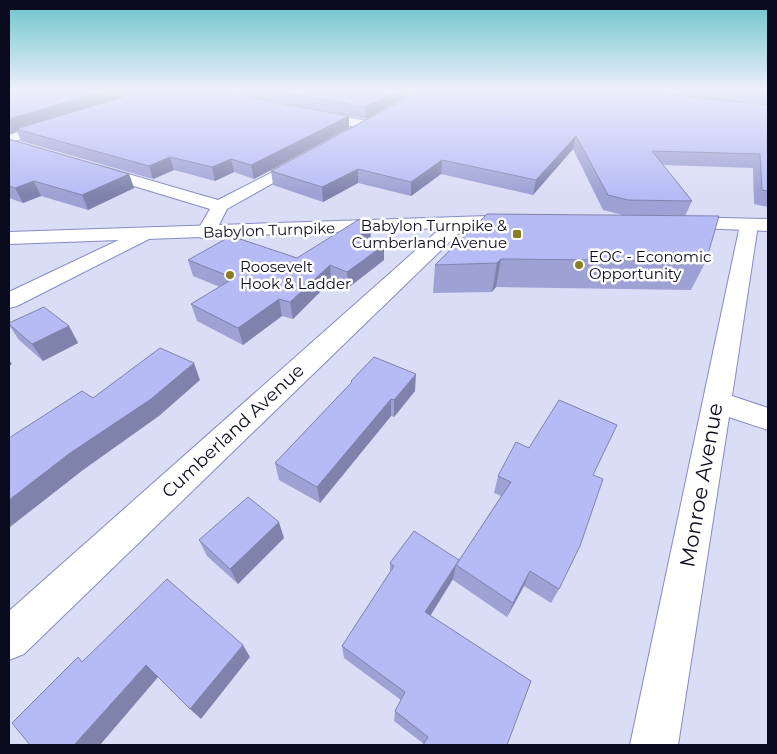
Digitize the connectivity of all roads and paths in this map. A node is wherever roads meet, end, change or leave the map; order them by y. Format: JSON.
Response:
{"nodes":[{"id":1,"x":55,"y":124,"type":"edge"},
{"id":2,"x":363,"y":124,"type":"edge"},
{"id":3,"x":367,"y":125,"type":"joint"},
{"id":4,"x":343,"y":138,"type":"edge"},
{"id":5,"x":9,"y":139,"type":"edge"},
{"id":6,"x":9,"y":144,"type":"edge"},
{"id":7,"x":27,"y":149,"type":"edge"},
{"id":8,"x":320,"y":151,"type":"edge"},
{"id":9,"x":82,"y":166,"type":"edge"},
{"id":10,"x":220,"y":206,"type":"junction"},
{"id":11,"x":531,"y":221,"type":"edge"},
{"id":12,"x":458,"y":223,"type":"junction"},
{"id":13,"x":658,"y":223,"type":"edge"},
{"id":14,"x":759,"y":225,"type":"edge"},
{"id":15,"x":206,"y":233,"type":"junction"},
{"id":16,"x":144,"y":234,"type":"junction"},
{"id":17,"x":9,"y":238,"type":"edge"},
{"id":18,"x":9,"y":301,"type":"edge"},
{"id":19,"x":717,"y":402,"type":"junction"},
{"id":20,"x":768,"y":419,"type":"edge"},
{"id":21,"x":9,"y":639,"type":"edge"},
{"id":22,"x":654,"y":745,"type":"edge"}],
"edges":[{"from":1,"to":5,"type":"street"},
{"from":2,"to":3,"type":"street"},
{"from":3,"to":4,"type":"street"},
{"from":6,"to":7,"type":"street"},
{"from":8,"to":10,"type":"street"},
{"from":9,"to":10,"type":"street"},
{"from":10,"to":15,"type":"street"},
{"from":11,"to":12,"type":"street","name":"Babylon Turnpike"},
{"from":12,"to":15,"type":"street","name":"Babylon Turnpike"},
{"from":12,"to":21,"type":"street","name":"Cumberland Avenue"},
{"from":13,"to":14,"type":"street"},
{"from":14,"to":19,"type":"street","name":"Monroe Avenue"},
{"from":15,"to":16,"type":"street","name":"Babylon Turnpike"},
{"from":16,"to":17,"type":"street","name":"Babylon Turnpike"},
{"from":16,"to":18,"type":"street"},
{"from":19,"to":20,"type":"street"},
{"from":19,"to":22,"type":"street","name":"Monroe Avenue"}]}
